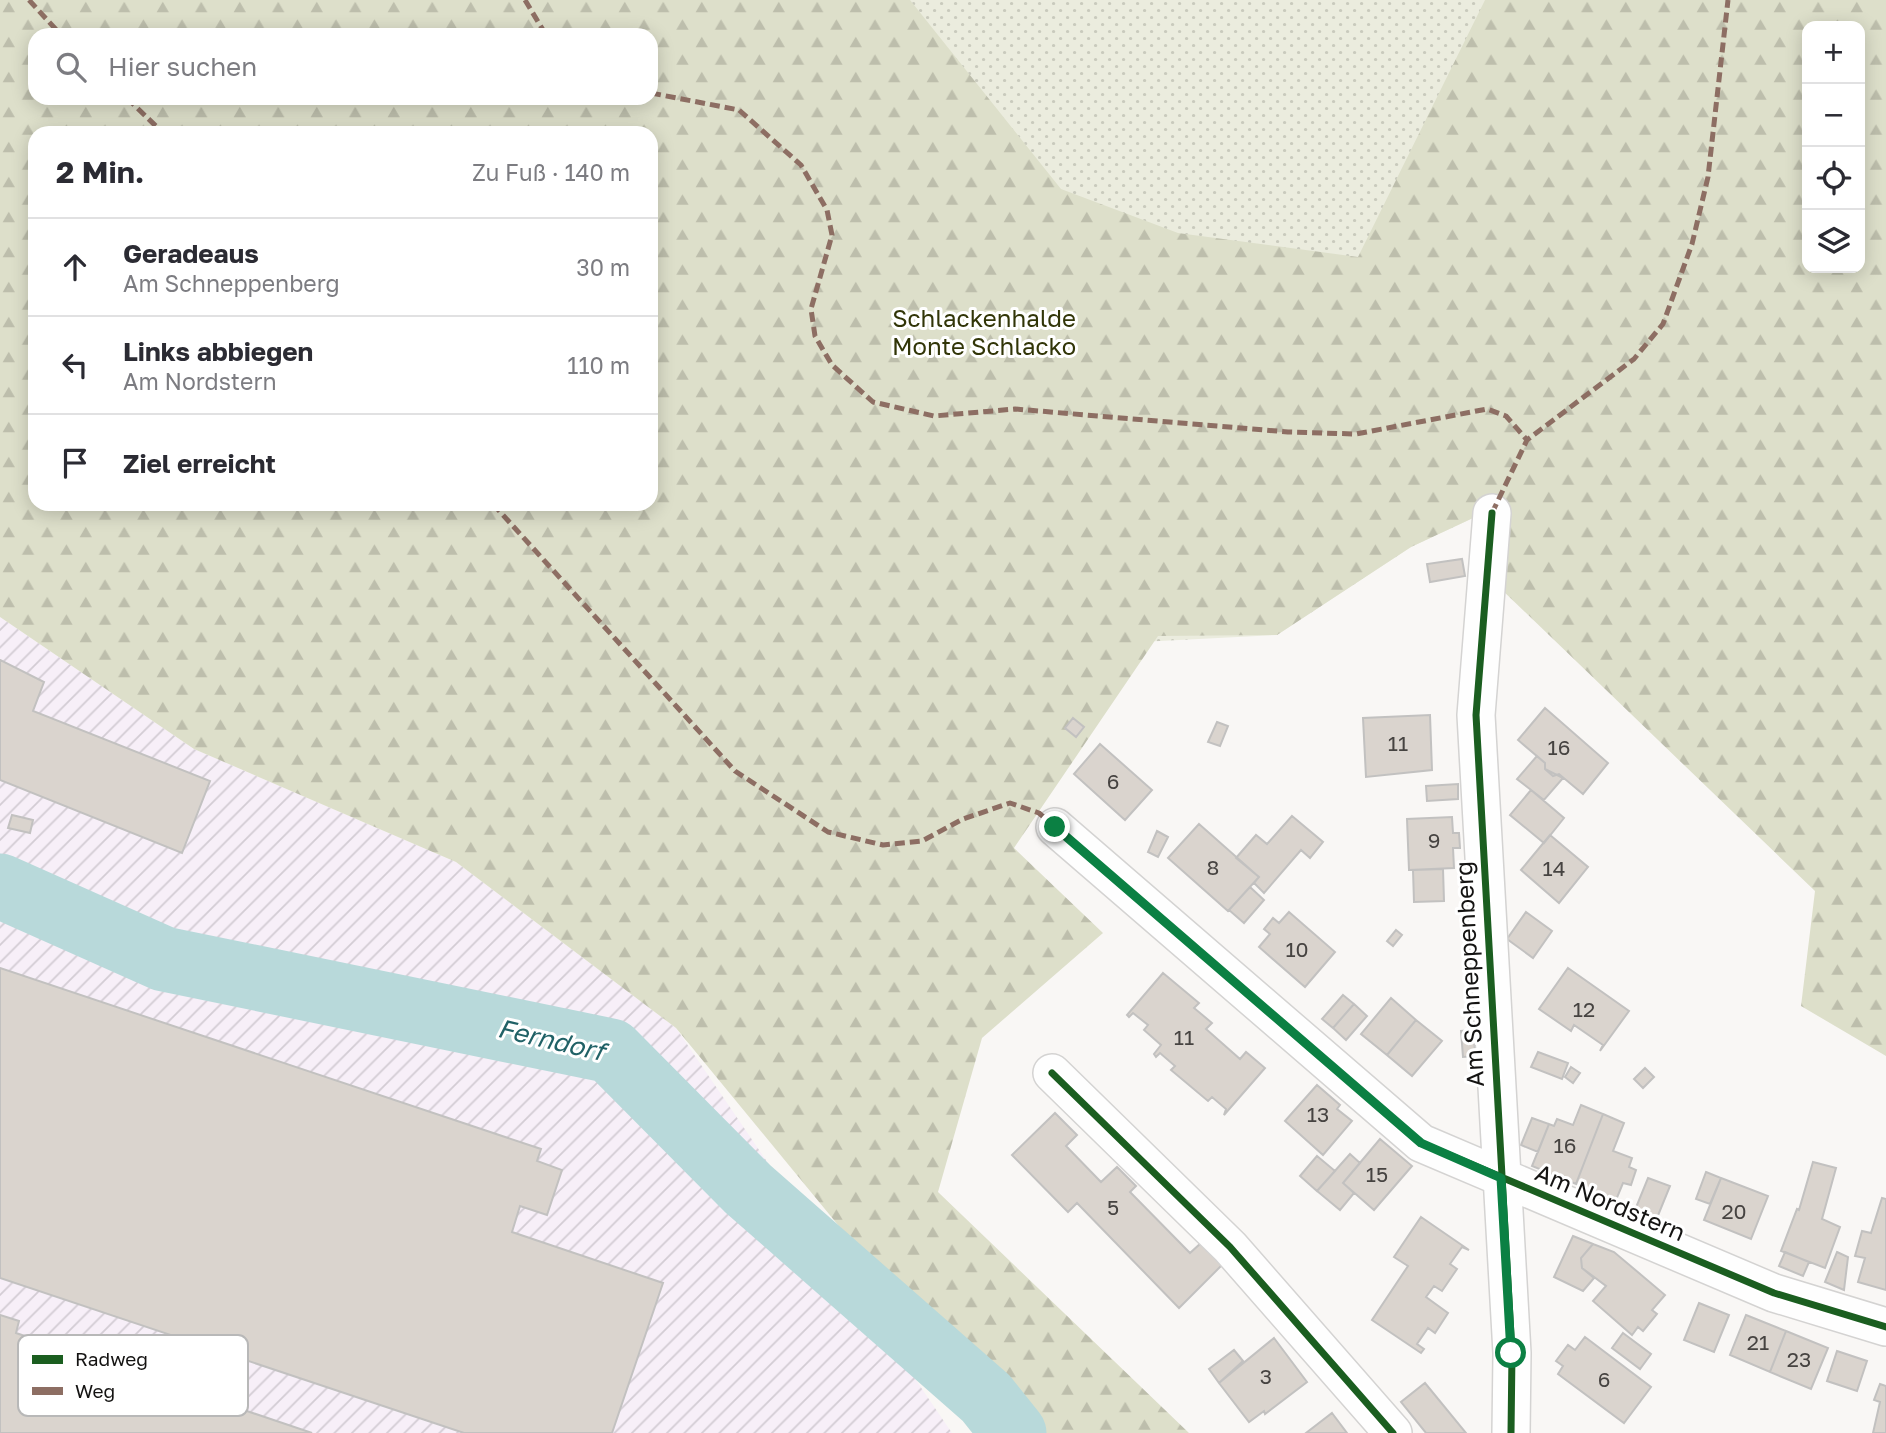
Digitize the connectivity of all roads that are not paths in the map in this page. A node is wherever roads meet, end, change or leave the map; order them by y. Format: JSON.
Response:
{"nodes":[{"id":1,"x":1492,"y":513,"type":"dead end"},
{"id":2,"x":1055,"y":827,"type":"dead end"},
{"id":3,"x":1052,"y":1073,"type":"dead end"},
{"id":4,"x":1501,"y":1178,"type":"junction"},
{"id":5,"x":1886,"y":1327,"type":"edge"},
{"id":6,"x":1393,"y":1433,"type":"edge"},
{"id":7,"x":1511,"y":1433,"type":"edge"}],
"edges":[{"from":1,"to":4,"type":"street","name":"Am Schneppenberg"},
{"from":2,"to":4,"type":"street","name":"Am Nordstern"},
{"from":3,"to":6,"type":"street"},
{"from":4,"to":5,"type":"street","name":"Am Nordstern"},
{"from":4,"to":7,"type":"street","name":"Am Schneppenberg"}]}
